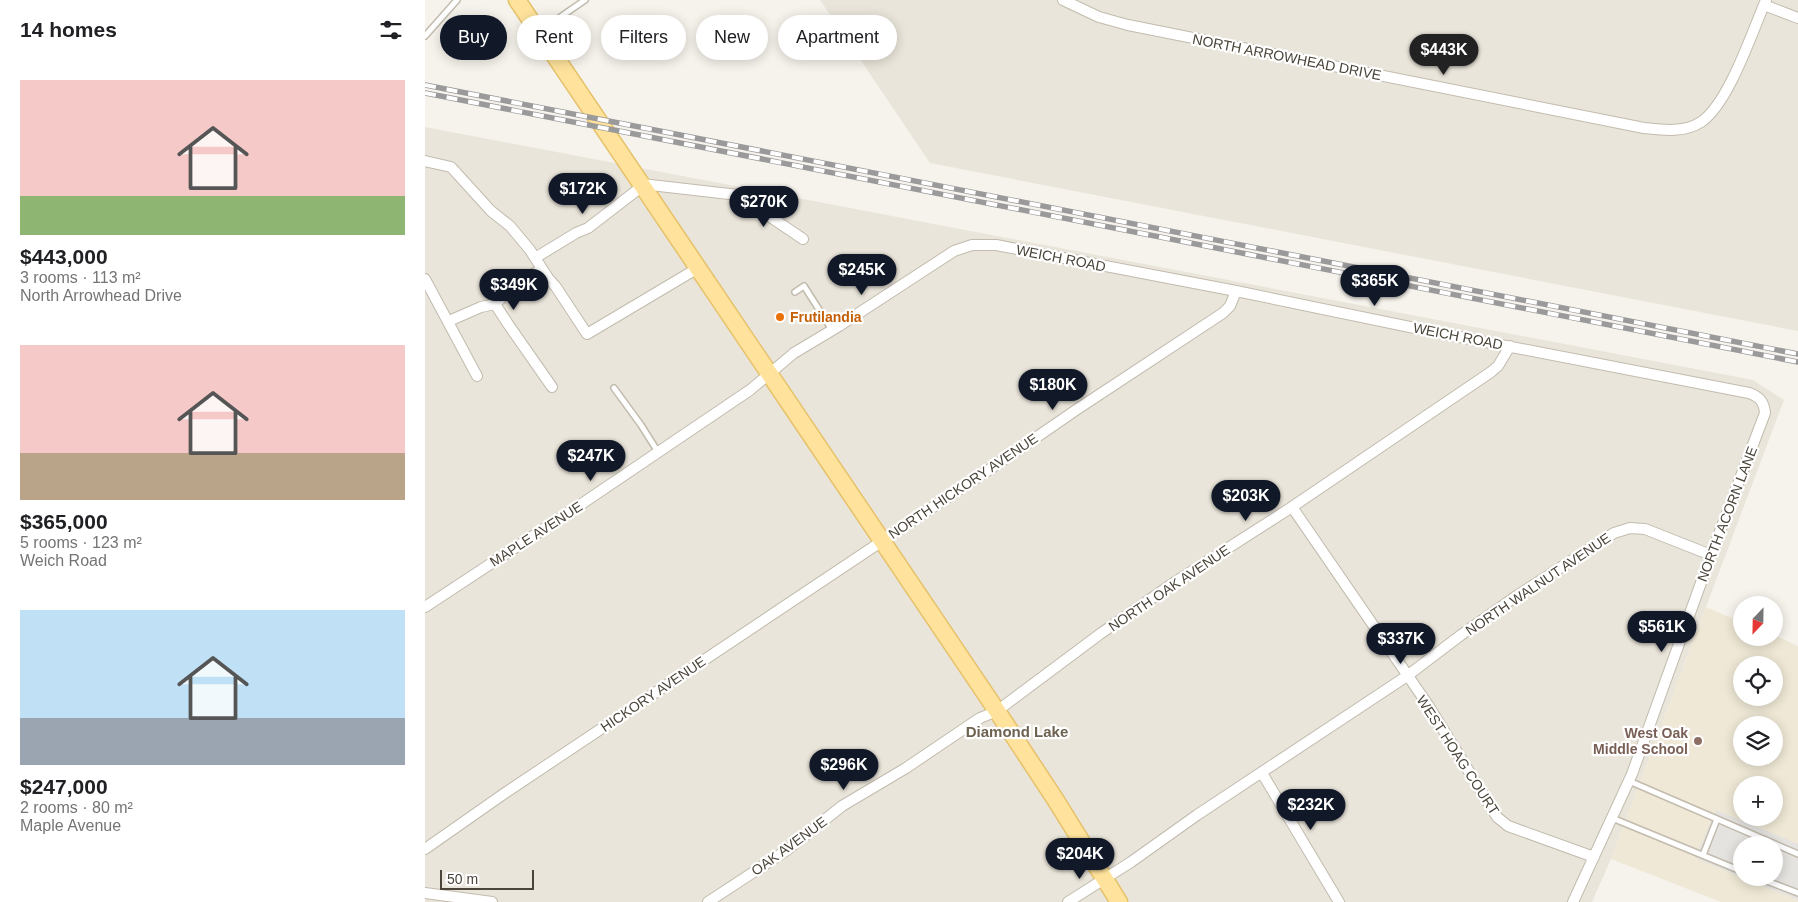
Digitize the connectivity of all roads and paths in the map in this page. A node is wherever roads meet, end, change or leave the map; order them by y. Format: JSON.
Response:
{"nodes":[{"id":1,"x":457,"y":0,"type":"edge"},
{"id":2,"x":585,"y":0,"type":"edge"},
{"id":3,"x":1063,"y":0,"type":"edge"},
{"id":4,"x":520,"y":1,"type":"edge"},
{"id":5,"x":1765,"y":2,"type":"edge"},
{"id":6,"x":528,"y":15,"type":"edge"},
{"id":7,"x":563,"y":15,"type":"edge"},
{"id":8,"x":1798,"y":18,"type":"edge"},
{"id":9,"x":425,"y":36,"type":"edge"},
{"id":10,"x":557,"y":60,"type":"edge"},
{"id":11,"x":425,"y":161,"type":"edge"},
{"id":12,"x":642,"y":184,"type":"junction"},
{"id":13,"x":803,"y":239,"type":"dead end"},
{"id":14,"x":972,"y":245,"type":"joint"},
{"id":15,"x":535,"y":258,"type":"junction"},
{"id":16,"x":698,"y":268,"type":"junction"},
{"id":17,"x":542,"y":269,"type":"junction"},
{"id":18,"x":425,"y":279,"type":"edge"},
{"id":19,"x":1235,"y":291,"type":"junction"},
{"id":20,"x":795,"y":292,"type":"dead end"},
{"id":21,"x":495,"y":304,"type":"junction"},
{"id":22,"x":449,"y":321,"type":"junction"},
{"id":23,"x":832,"y":330,"type":"junction"},
{"id":24,"x":1510,"y":346,"type":"junction"},
{"id":25,"x":769,"y":375,"type":"junction"},
{"id":26,"x":477,"y":376,"type":"dead end"},
{"id":27,"x":551,"y":387,"type":"dead end"},
{"id":28,"x":614,"y":388,"type":"dead end"},
{"id":29,"x":1764,"y":404,"type":"joint"},
{"id":30,"x":658,"y":452,"type":"junction"},
{"id":31,"x":1292,"y":507,"type":"junction"},
{"id":32,"x":882,"y":540,"type":"junction"},
{"id":33,"x":1711,"y":555,"type":"junction"},
{"id":34,"x":425,"y":608,"type":"edge"},
{"id":35,"x":1407,"y":676,"type":"junction"},
{"id":36,"x":997,"y":711,"type":"junction"},
{"id":37,"x":1262,"y":773,"type":"junction"},
{"id":38,"x":1629,"y":781,"type":"junction"},
{"id":39,"x":1612,"y":818,"type":"junction"},
{"id":40,"x":1717,"y":819,"type":"junction"},
{"id":41,"x":425,"y":849,"type":"edge"},
{"id":42,"x":1798,"y":854,"type":"edge"},
{"id":43,"x":1703,"y":855,"type":"junction"},
{"id":44,"x":1594,"y":857,"type":"junction"},
{"id":45,"x":1733,"y":868,"type":"edge"},
{"id":46,"x":1105,"y":879,"type":"junction"},
{"id":47,"x":1780,"y":886,"type":"edge"},
{"id":48,"x":425,"y":893,"type":"edge"},
{"id":49,"x":1798,"y":893,"type":"edge"},
{"id":50,"x":492,"y":902,"type":"edge"},
{"id":51,"x":708,"y":902,"type":"edge"},
{"id":52,"x":1068,"y":902,"type":"edge"},
{"id":53,"x":1119,"y":902,"type":"edge"},
{"id":54,"x":1339,"y":902,"type":"edge"},
{"id":55,"x":1573,"y":902,"type":"edge"}],
"edges":[{"from":1,"to":9,"type":"lane"},
{"from":2,"to":7,"type":"lane"},
{"from":3,"to":5,"type":"street","name":"NORTH ARROWHEAD DRIVE"},
{"from":4,"to":6,"type":"main road"},
{"from":5,"to":8,"type":"street"},
{"from":10,"to":12,"type":"main road"},
{"from":11,"to":15,"type":"street"},
{"from":12,"to":13,"type":"street"},
{"from":12,"to":15,"type":"street"},
{"from":12,"to":16,"type":"main road"},
{"from":14,"to":19,"type":"street","name":"WEICH ROAD"},
{"from":14,"to":23,"type":"street","name":"MAPLE AVENUE"},
{"from":15,"to":17,"type":"street"},
{"from":16,"to":17,"type":"street"},
{"from":16,"to":25,"type":"main road"},
{"from":17,"to":21,"type":"street"},
{"from":18,"to":22,"type":"street"},
{"from":19,"to":24,"type":"street","name":"WEICH ROAD"},
{"from":19,"to":32,"type":"street","name":"NORTH HICKORY AVENUE"},
{"from":20,"to":23,"type":"lane"},
{"from":21,"to":22,"type":"street"},
{"from":21,"to":27,"type":"street"},
{"from":22,"to":26,"type":"street"},
{"from":23,"to":25,"type":"street","name":"MAPLE AVENUE"},
{"from":24,"to":29,"type":"street","name":"WEICH ROAD"},
{"from":24,"to":31,"type":"street","name":"NORTH OAK AVENUE"},
{"from":25,"to":30,"type":"street","name":"MAPLE AVENUE"},
{"from":25,"to":32,"type":"main road"},
{"from":28,"to":30,"type":"lane"},
{"from":29,"to":33,"type":"street","name":"NORTH ACORN LANE"},
{"from":30,"to":34,"type":"street","name":"MAPLE AVENUE"},
{"from":31,"to":35,"type":"street","name":"WEST HOAG COURT"},
{"from":31,"to":36,"type":"street","name":"NORTH OAK AVENUE"},
{"from":32,"to":36,"type":"main road"},
{"from":32,"to":41,"type":"street","name":"HICKORY AVENUE"},
{"from":33,"to":35,"type":"street","name":"NORTH WALNUT AVENUE"},
{"from":33,"to":38,"type":"street","name":"NORTH ACORN LANE"},
{"from":35,"to":37,"type":"street","name":"NORTH WALNUT AVENUE"},
{"from":35,"to":44,"type":"street","name":"WEST HOAG COURT"},
{"from":36,"to":46,"type":"main road"},
{"from":36,"to":51,"type":"street","name":"OAK AVENUE"},
{"from":37,"to":46,"type":"street","name":"NORTH WALNUT AVENUE"},
{"from":37,"to":54,"type":"street"},
{"from":38,"to":39,"type":"street","name":"NORTH ACORN LANE"},
{"from":38,"to":40,"type":"lane"},
{"from":39,"to":43,"type":"lane"},
{"from":39,"to":44,"type":"street","name":"NORTH ACORN LANE"},
{"from":40,"to":42,"type":"lane"},
{"from":40,"to":43,"type":"lane"},
{"from":43,"to":45,"type":"lane"},
{"from":44,"to":55,"type":"street","name":"NORTH ACORN LANE"},
{"from":46,"to":52,"type":"street","name":"NORTH WALNUT AVENUE"},
{"from":46,"to":53,"type":"main road"},
{"from":47,"to":49,"type":"lane"},
{"from":48,"to":50,"type":"street"}]}
